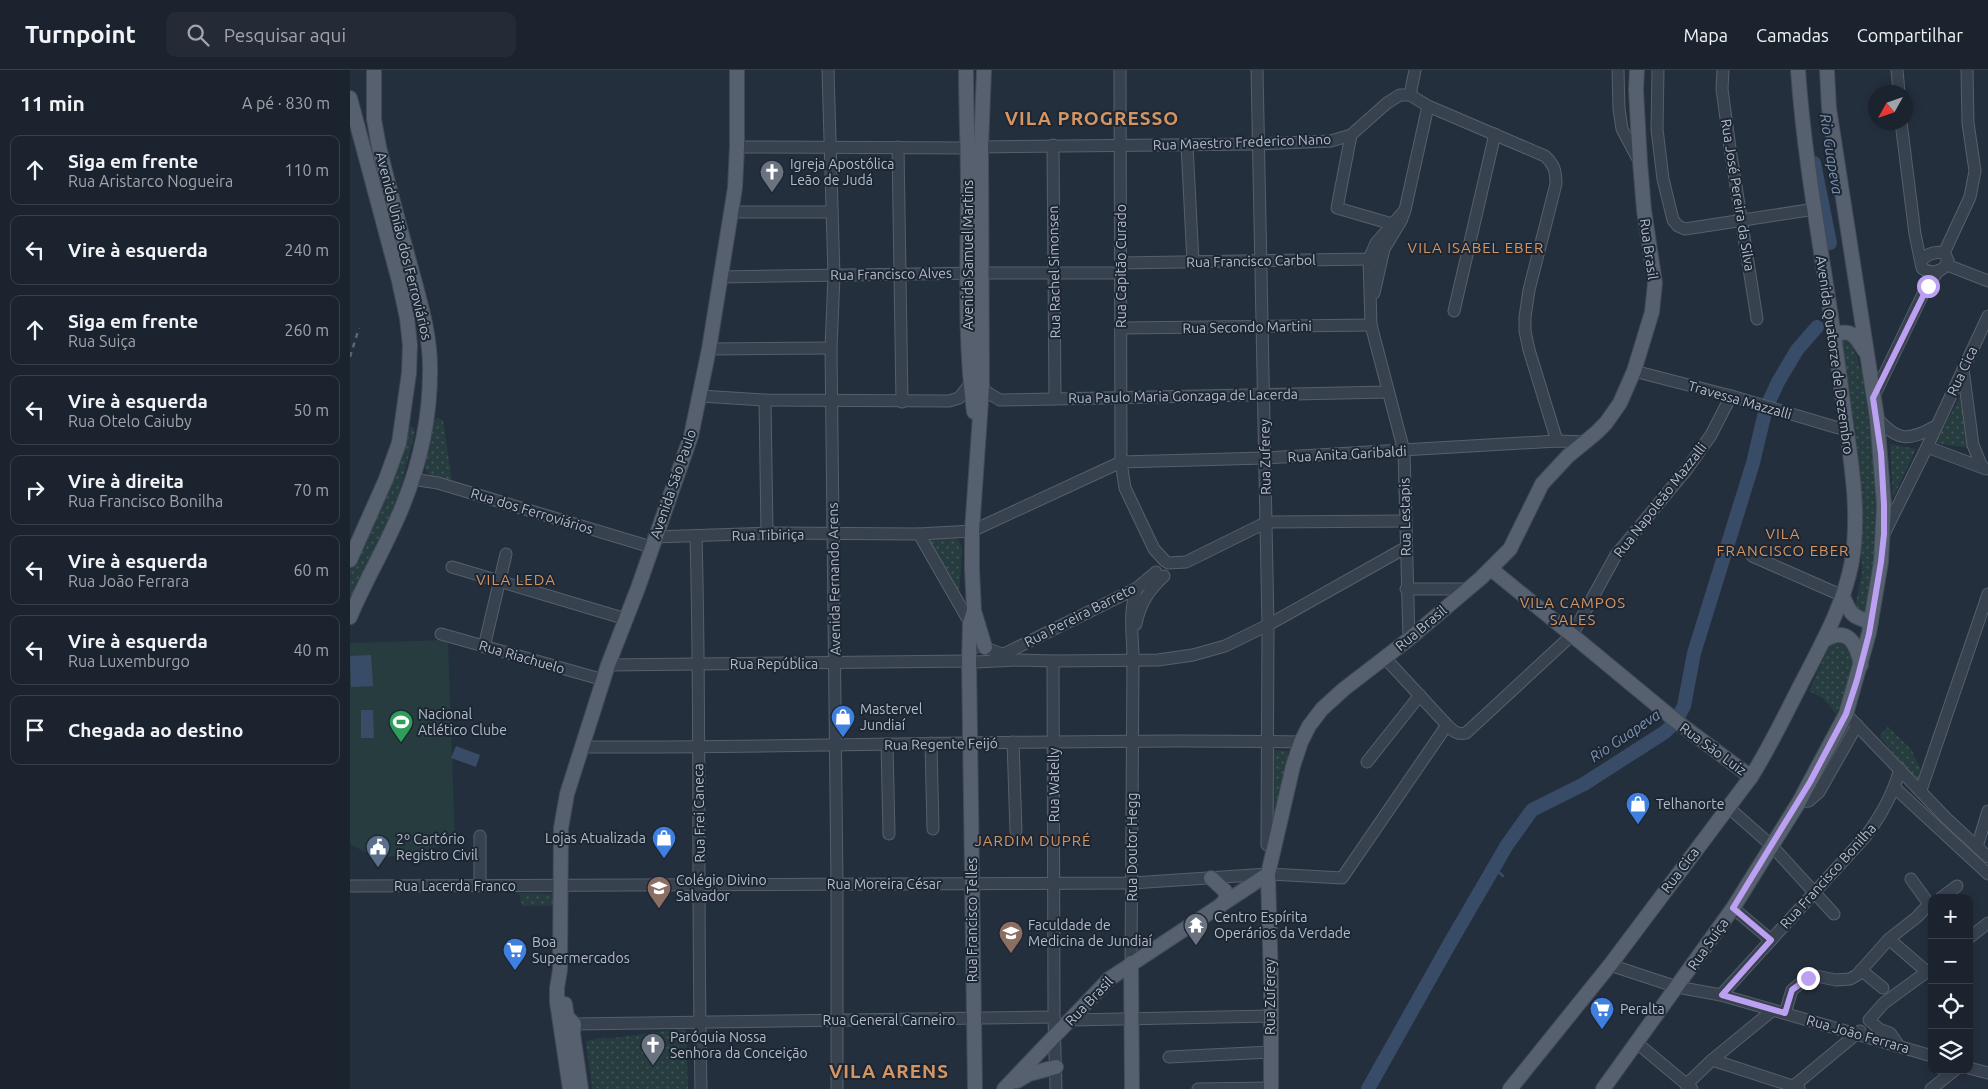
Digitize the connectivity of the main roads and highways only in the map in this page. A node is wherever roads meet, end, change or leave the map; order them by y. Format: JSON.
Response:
{"nodes":[{"id":1,"x":374,"y":70,"type":"edge"},
{"id":2,"x":737,"y":70,"type":"edge"},
{"id":3,"x":984,"y":70,"type":"edge"},
{"id":4,"x":1637,"y":70,"type":"edge"},
{"id":5,"x":1798,"y":70,"type":"edge"},
{"id":6,"x":1826,"y":70,"type":"edge"},
{"id":7,"x":965,"y":71,"type":"edge"},
{"id":8,"x":350,"y":98,"type":"edge"},
{"id":9,"x":974,"y":148,"type":"junction"},
{"id":10,"x":1834,"y":336,"type":"junction"},
{"id":11,"x":1866,"y":353,"type":"junction"},
{"id":12,"x":403,"y":420,"type":"junction"},
{"id":13,"x":425,"y":436,"type":"junction"},
{"id":14,"x":350,"y":560,"type":"edge"},
{"id":15,"x":1491,"y":569,"type":"junction"},
{"id":16,"x":1843,"y":596,"type":"junction"},
{"id":17,"x":350,"y":617,"type":"edge"},
{"id":18,"x":1871,"y":622,"type":"junction"},
{"id":19,"x":1824,"y":638,"type":"junction"},
{"id":20,"x":979,"y":653,"type":"joint"},
{"id":21,"x":1862,"y":661,"type":"junction"},
{"id":22,"x":1751,"y":776,"type":"junction"},
{"id":23,"x":1268,"y":874,"type":"junction"},
{"id":24,"x":1211,"y":878,"type":"road end"},
{"id":25,"x":1220,"y":906,"type":"junction"},
{"id":26,"x":1131,"y":963,"type":"junction"},
{"id":27,"x":560,"y":970,"type":"junction"},
{"id":28,"x":1056,"y":1067,"type":"road end"},
{"id":29,"x":573,"y":1088,"type":"edge"},
{"id":30,"x":1005,"y":1088,"type":"edge"},
{"id":31,"x":1271,"y":1088,"type":"edge"},
{"id":32,"x":975,"y":1089,"type":"edge"},
{"id":33,"x":1132,"y":1089,"type":"edge"},
{"id":34,"x":1510,"y":1089,"type":"edge"},
{"id":35,"x":1603,"y":1089,"type":"edge"}],
"edges":[{"from":1,"to":13,"type":"main road","name":"Avenida União dos Ferroviários"},
{"from":2,"to":27,"type":"main road","name":"Avenida São Paulo"},
{"from":3,"to":9,"type":"main road","name":"Avenida Samuel Martins"},
{"from":4,"to":15,"type":"main road","name":"Rua Brasil"},
{"from":5,"to":10,"type":"main road","name":"Avenida Quatorze de Dezembro"},
{"from":6,"to":11,"type":"main road"},
{"from":7,"to":9,"type":"main road","name":"Avenida Samuel Martins"},
{"from":8,"to":12,"type":"main road","name":"Avenida União dos Ferroviários"},
{"from":9,"to":20,"type":"main road","name":"Avenida Samuel Martins"},
{"from":10,"to":11,"type":"main road"},
{"from":10,"to":16,"type":"main road","name":"Avenida Quatorze de Dezembro"},
{"from":11,"to":18,"type":"main road"},
{"from":12,"to":13,"type":"main road"},
{"from":12,"to":14,"type":"main road","name":"Avenida União dos Ferroviários"},
{"from":13,"to":17,"type":"main road","name":"Avenida União dos Ferroviários"},
{"from":15,"to":22,"type":"main road","name":"Rua São Luiz"},
{"from":15,"to":23,"type":"main road","name":"Rua Brasil"},
{"from":16,"to":18,"type":"main road"},
{"from":16,"to":19,"type":"main road","name":"Avenida Quatorze de Dezembro"},
{"from":18,"to":21,"type":"main road"},
{"from":19,"to":21,"type":"main road"},
{"from":19,"to":22,"type":"main road","name":"Rua Cica"},
{"from":20,"to":32,"type":"main road","name":"Rua Francisco Telles"},
{"from":21,"to":35,"type":"main road","name":"Rua Suiça"},
{"from":22,"to":34,"type":"main road","name":"Rua Cica"},
{"from":23,"to":25,"type":"main road","name":"Rua Brasil"},
{"from":23,"to":31,"type":"main road","name":"Rua Zuferey"},
{"from":24,"to":25,"type":"main road"},
{"from":25,"to":26,"type":"main road","name":"Rua Brasil"},
{"from":26,"to":30,"type":"main road","name":"Rua Brasil"},
{"from":26,"to":33,"type":"main road","name":"Rua Doutor Hegg"},
{"from":27,"to":29,"type":"main road"},
{"from":27,"to":29,"type":"main road"},
{"from":28,"to":30,"type":"main road"}]}
